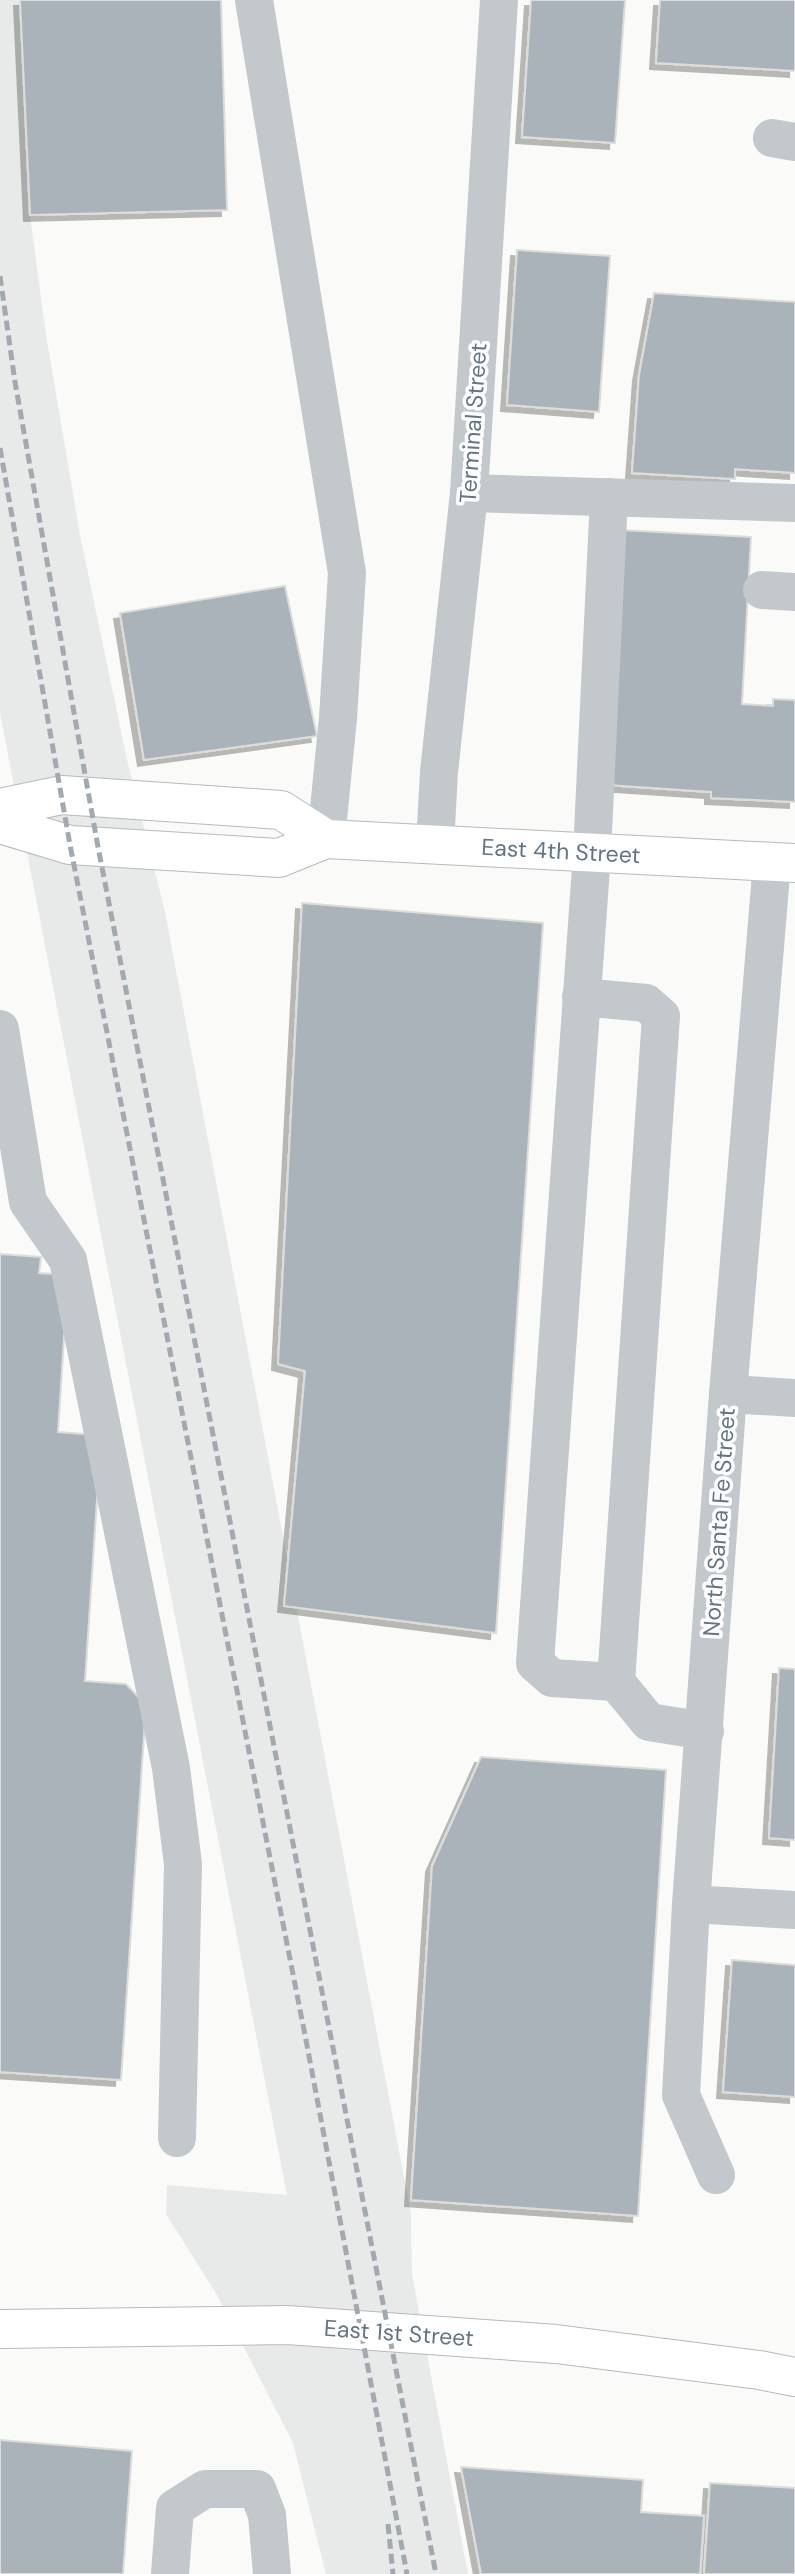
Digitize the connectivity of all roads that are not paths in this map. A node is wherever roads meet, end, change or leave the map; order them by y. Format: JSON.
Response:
{"nodes":[{"id":1,"x":254,"y":0,"type":"edge"},
{"id":2,"x":499,"y":0,"type":"edge"},
{"id":3,"x":470,"y":493,"type":"junction"},
{"id":4,"x":609,"y":497,"type":"junction"},
{"id":5,"x":795,"y":503,"type":"edge"},
{"id":6,"x":0,"y":808,"type":"edge"},
{"id":7,"x":0,"y":824,"type":"edge"},
{"id":8,"x":326,"y":839,"type":"junction"},
{"id":9,"x":435,"y":844,"type":"junction"},
{"id":10,"x":592,"y":852,"type":"junction"},
{"id":11,"x":783,"y":862,"type":"edge"},
{"id":12,"x":581,"y":997,"type":"junction"},
{"id":13,"x":0,"y":1029,"type":"edge"},
{"id":14,"x":728,"y":1394,"type":"junction"},
{"id":15,"x":795,"y":1398,"type":"edge"},
{"id":16,"x":617,"y":1682,"type":"junction"},
{"id":17,"x":705,"y":1731,"type":"junction"},
{"id":18,"x":691,"y":1904,"type":"junction"},
{"id":19,"x":795,"y":1910,"type":"edge"},
{"id":20,"x":177,"y":2138,"type":"dead end"},
{"id":21,"x":716,"y":2175,"type":"dead end"},
{"id":22,"x":0,"y":2329,"type":"edge"},
{"id":23,"x":795,"y":2377,"type":"edge"},
{"id":24,"x":170,"y":2574,"type":"edge"},
{"id":25,"x":272,"y":2574,"type":"edge"}],
"edges":[{"from":1,"to":8,"type":"street"},
{"from":2,"to":3,"type":"street","name":"Terminal Street"},
{"from":3,"to":4,"type":"street"},
{"from":3,"to":9,"type":"street","name":"Terminal Street"},
{"from":4,"to":5,"type":"street"},
{"from":4,"to":10,"type":"street"},
{"from":6,"to":8,"type":"main road"},
{"from":7,"to":8,"type":"main road","name":"East 4th Street"},
{"from":8,"to":9,"type":"main road","name":"East 4th Street"},
{"from":9,"to":10,"type":"main road","name":"East 4th Street"},
{"from":10,"to":11,"type":"main road","name":"East 4th Street"},
{"from":10,"to":12,"type":"street"},
{"from":11,"to":14,"type":"street","name":"North Santa Fe Street"},
{"from":12,"to":16,"type":"street"},
{"from":12,"to":16,"type":"street"},
{"from":13,"to":20,"type":"street"},
{"from":14,"to":15,"type":"street"},
{"from":14,"to":17,"type":"street","name":"North Santa Fe Street"},
{"from":16,"to":17,"type":"street"},
{"from":17,"to":18,"type":"street","name":"North Santa Fe Street"},
{"from":18,"to":19,"type":"street"},
{"from":18,"to":21,"type":"street","name":"North Santa Fe Street"},
{"from":22,"to":23,"type":"main road","name":"East 1st Street"},
{"from":24,"to":25,"type":"street"}]}
